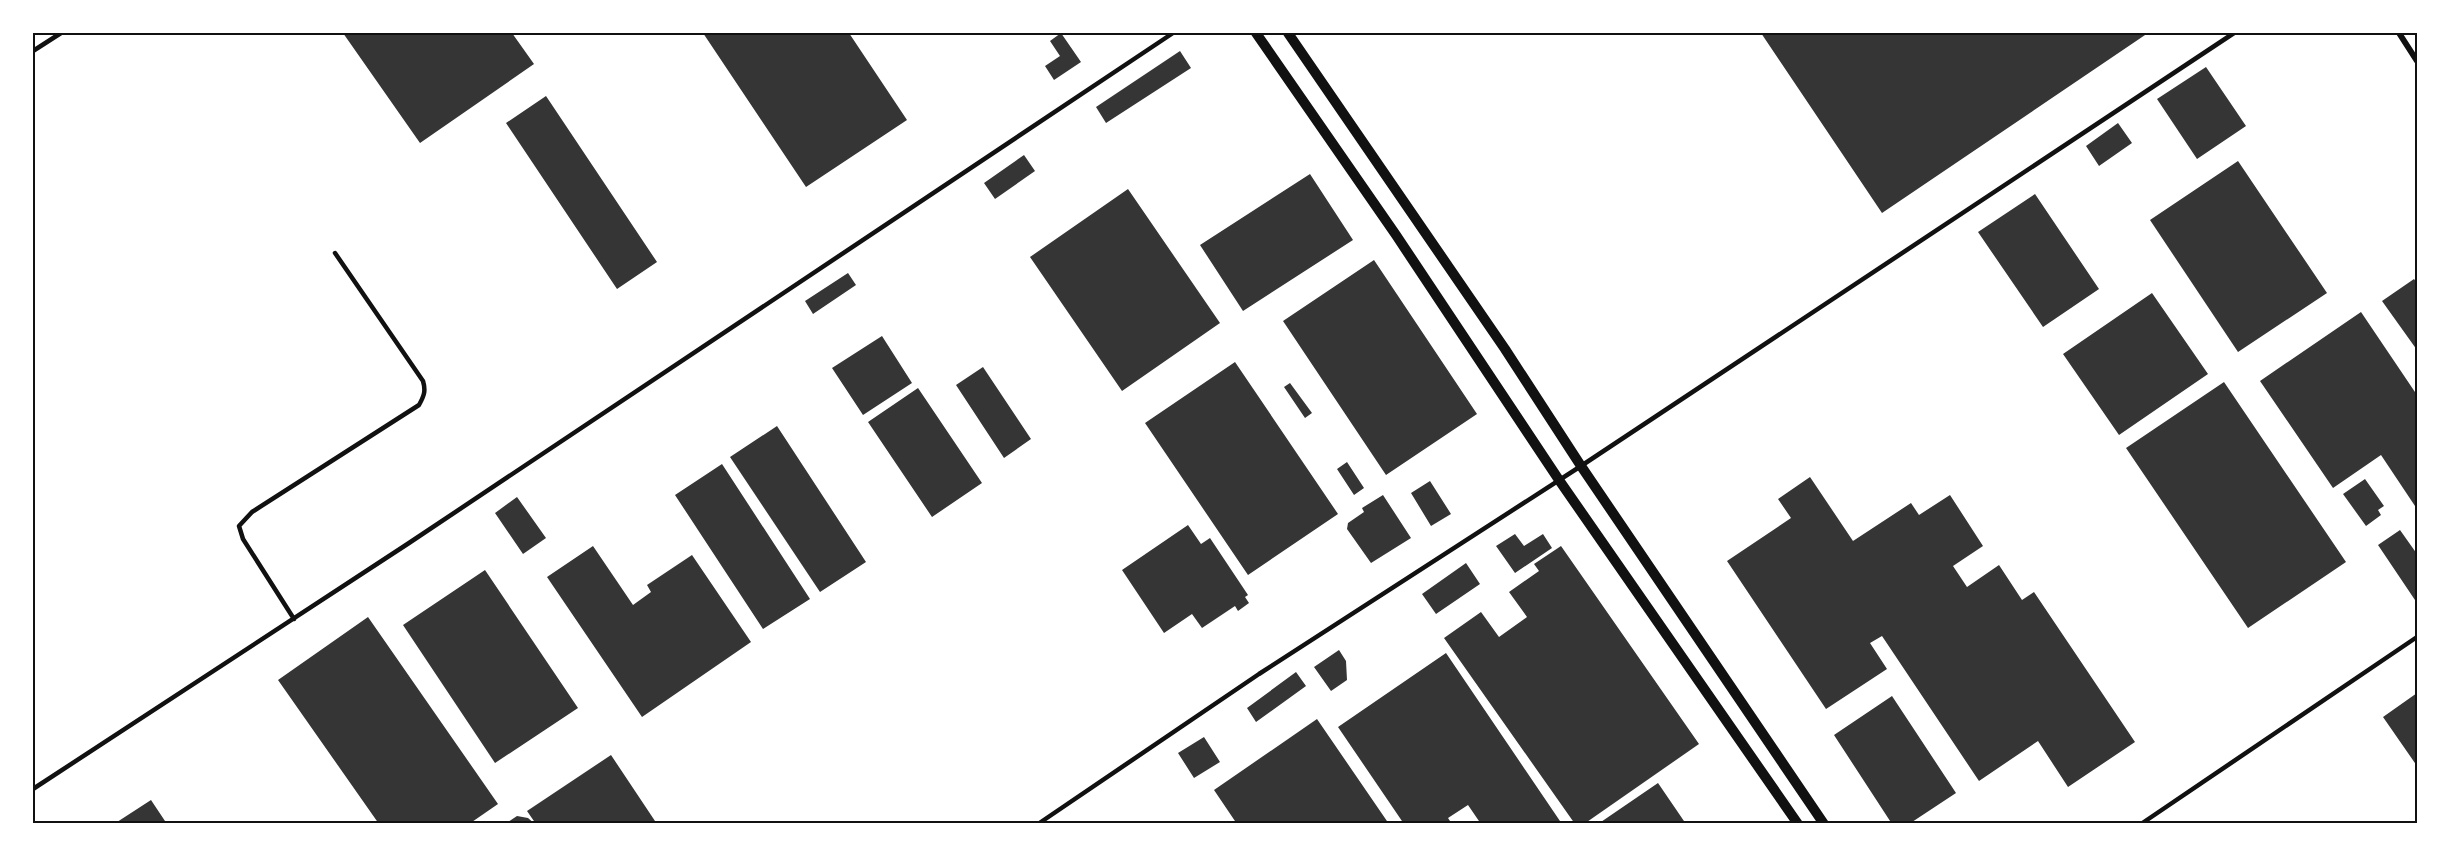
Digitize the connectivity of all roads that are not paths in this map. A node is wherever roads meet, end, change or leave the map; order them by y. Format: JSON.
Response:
{"nodes":[{"id":1,"x":61,"y":33,"type":"edge"},
{"id":2,"x":1173,"y":33,"type":"edge"},
{"id":3,"x":1256,"y":33,"type":"edge"},
{"id":4,"x":1288,"y":33,"type":"edge"},
{"id":5,"x":2234,"y":33,"type":"edge"},
{"id":6,"x":2399,"y":33,"type":"edge"},
{"id":7,"x":33,"y":51,"type":"edge"},
{"id":8,"x":2417,"y":61,"type":"edge"},
{"id":9,"x":335,"y":253,"type":"dead end"},
{"id":10,"x":1581,"y":466,"type":"junction"},
{"id":11,"x":1559,"y":480,"type":"junction"},
{"id":12,"x":294,"y":619,"type":"junction"},
{"id":13,"x":2417,"y":637,"type":"edge"},
{"id":14,"x":33,"y":789,"type":"edge"},
{"id":15,"x":1038,"y":824,"type":"edge"},
{"id":16,"x":1798,"y":824,"type":"edge"},
{"id":17,"x":1824,"y":824,"type":"edge"},
{"id":18,"x":2141,"y":824,"type":"edge"}],
"edges":[{"from":1,"to":7,"type":"lane"},
{"from":2,"to":12,"type":"lane"},
{"from":3,"to":11,"type":"street"},
{"from":4,"to":10,"type":"street"},
{"from":5,"to":10,"type":"lane"},
{"from":6,"to":8,"type":"street"},
{"from":9,"to":12,"type":"lane"},
{"from":10,"to":11,"type":"lane"},
{"from":10,"to":17,"type":"street"},
{"from":11,"to":15,"type":"lane"},
{"from":11,"to":16,"type":"street"},
{"from":12,"to":14,"type":"lane"},
{"from":13,"to":18,"type":"lane"}]}
